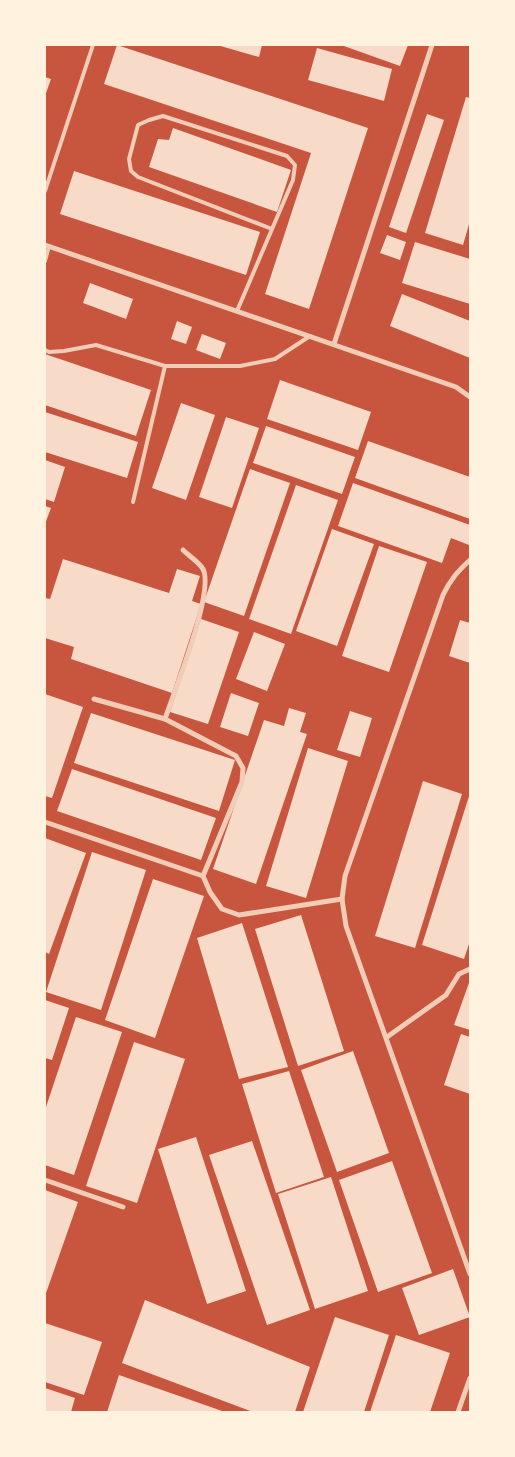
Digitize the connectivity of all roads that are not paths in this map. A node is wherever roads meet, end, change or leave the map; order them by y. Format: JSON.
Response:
{"nodes":[{"id":1,"x":93,"y":45,"type":"edge"},
{"id":2,"x":432,"y":45,"type":"edge"},
{"id":3,"x":45,"y":191,"type":"edge"},
{"id":4,"x":272,"y":229,"type":"junction"},
{"id":5,"x":47,"y":246,"type":"edge"},
{"id":6,"x":45,"y":261,"type":"edge"},
{"id":7,"x":237,"y":311,"type":"junction"},
{"id":8,"x":310,"y":336,"type":"junction"},
{"id":9,"x":334,"y":344,"type":"junction"},
{"id":10,"x":45,"y":350,"type":"edge"},
{"id":11,"x":165,"y":366,"type":"junction"},
{"id":12,"x":470,"y":397,"type":"edge"},
{"id":13,"x":133,"y":502,"type":"dead end"},
{"id":14,"x":183,"y":550,"type":"dead end"},
{"id":15,"x":470,"y":560,"type":"edge"},
{"id":16,"x":94,"y":699,"type":"dead end"},
{"id":17,"x":166,"y":719,"type":"junction"},
{"id":18,"x":45,"y":822,"type":"edge"},
{"id":19,"x":204,"y":876,"type":"junction"},
{"id":20,"x":342,"y":900,"type":"junction"},
{"id":21,"x":470,"y":969,"type":"edge"},
{"id":22,"x":387,"y":1037,"type":"junction"},
{"id":23,"x":45,"y":1180,"type":"edge"},
{"id":24,"x":123,"y":1207,"type":"dead end"},
{"id":25,"x":470,"y":1274,"type":"edge"},
{"id":26,"x":470,"y":1378,"type":"edge"},
{"id":27,"x":458,"y":1412,"type":"edge"}],
"edges":[{"from":1,"to":3,"type":"lane"},
{"from":2,"to":9,"type":"street"},
{"from":4,"to":4,"type":"lane"},
{"from":4,"to":7,"type":"lane"},
{"from":5,"to":6,"type":"lane"},
{"from":5,"to":7,"type":"street"},
{"from":7,"to":8,"type":"street"},
{"from":8,"to":9,"type":"street"},
{"from":8,"to":11,"type":"lane"},
{"from":9,"to":12,"type":"street"},
{"from":10,"to":11,"type":"lane"},
{"from":11,"to":13,"type":"lane"},
{"from":14,"to":17,"type":"street"},
{"from":15,"to":20,"type":"street"},
{"from":16,"to":17,"type":"street"},
{"from":17,"to":19,"type":"street"},
{"from":18,"to":19,"type":"street"},
{"from":19,"to":20,"type":"street"},
{"from":20,"to":22,"type":"street"},
{"from":21,"to":22,"type":"street"},
{"from":22,"to":25,"type":"street"},
{"from":23,"to":24,"type":"street"},
{"from":26,"to":27,"type":"street"}]}
